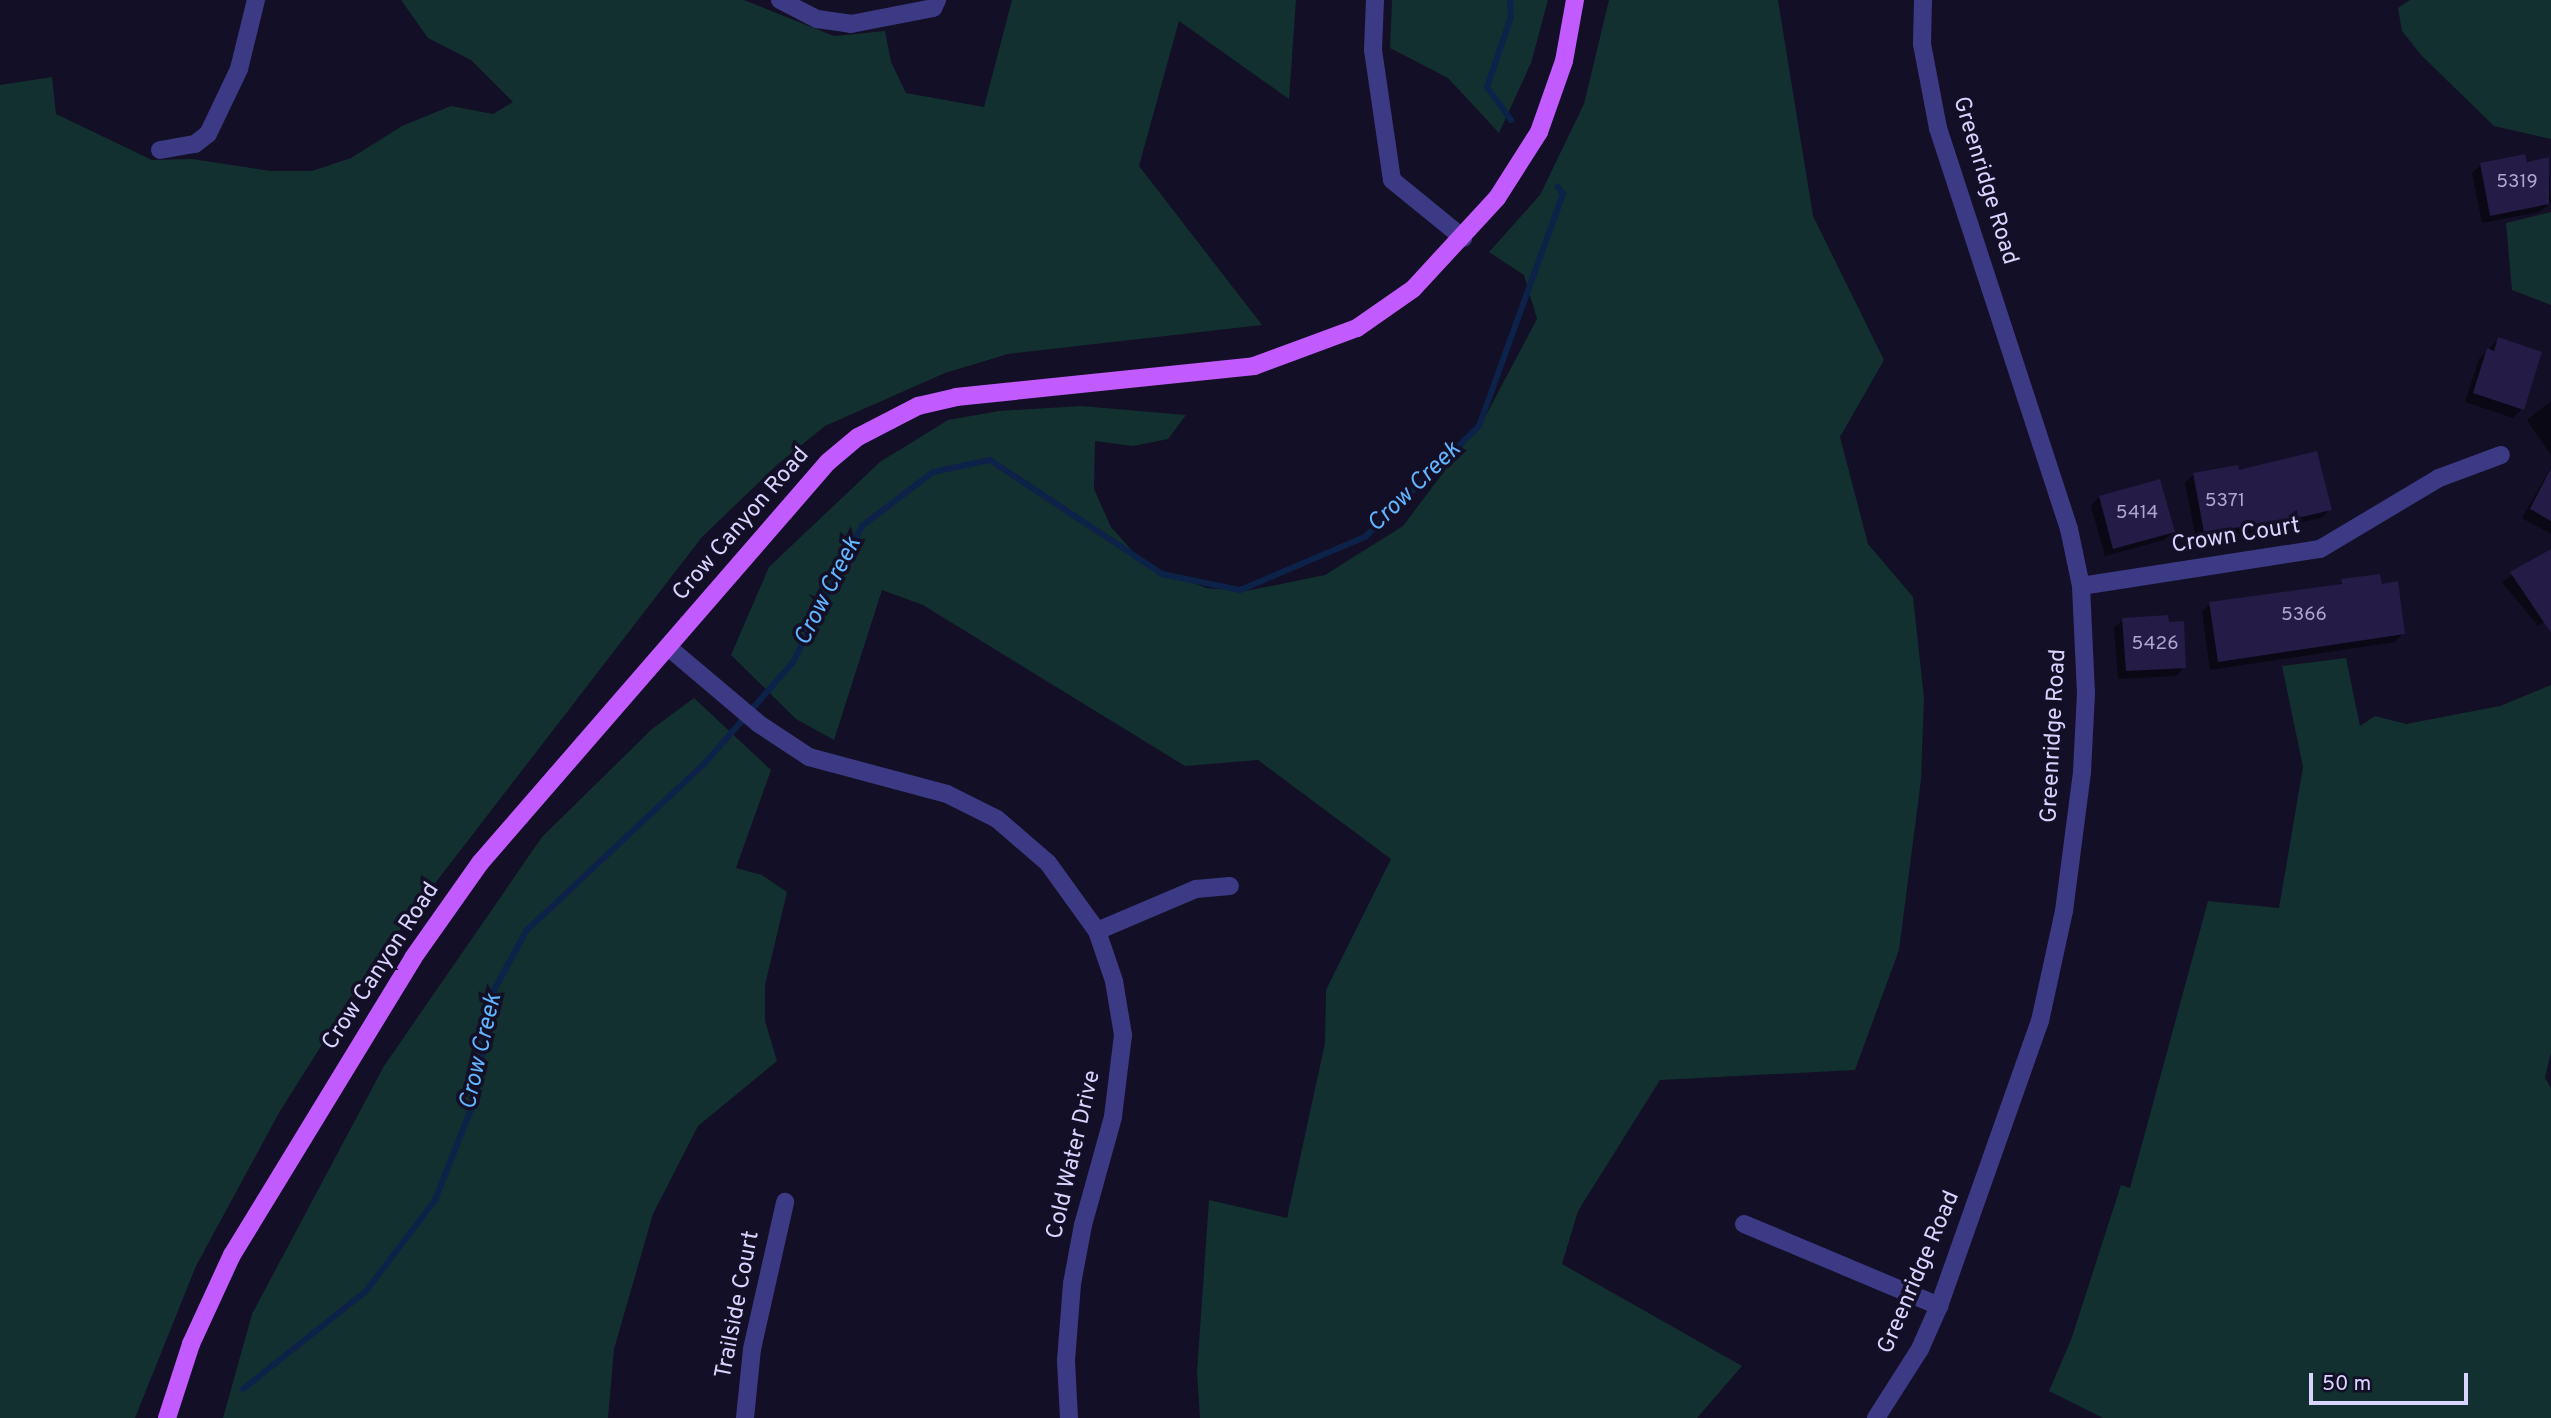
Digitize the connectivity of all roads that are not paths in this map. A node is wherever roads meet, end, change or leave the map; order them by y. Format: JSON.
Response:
{"nodes":[{"id":1,"x":256,"y":0,"type":"edge"},
{"id":2,"x":780,"y":0,"type":"edge"},
{"id":3,"x":937,"y":0,"type":"edge"},
{"id":4,"x":1375,"y":0,"type":"edge"},
{"id":5,"x":1575,"y":0,"type":"edge"},
{"id":6,"x":1923,"y":0,"type":"edge"},
{"id":7,"x":160,"y":150,"type":"dead end"},
{"id":8,"x":1463,"y":238,"type":"junction"},
{"id":9,"x":2501,"y":455,"type":"dead end"},
{"id":10,"x":2081,"y":586,"type":"junction"},
{"id":11,"x":668,"y":647,"type":"junction"},
{"id":12,"x":1230,"y":886,"type":"dead end"},
{"id":13,"x":1097,"y":931,"type":"junction"},
{"id":14,"x":785,"y":1202,"type":"dead end"},
{"id":15,"x":1744,"y":1224,"type":"dead end"},
{"id":16,"x":1939,"y":1306,"type":"junction"},
{"id":17,"x":167,"y":1418,"type":"edge"},
{"id":18,"x":745,"y":1418,"type":"edge"},
{"id":19,"x":1069,"y":1418,"type":"edge"},
{"id":20,"x":1876,"y":1418,"type":"edge"}],
"edges":[{"from":1,"to":7,"type":"street"},
{"from":2,"to":3,"type":"street"},
{"from":4,"to":8,"type":"street"},
{"from":5,"to":8,"type":"main road","name":"Crow Canyon Road"},
{"from":6,"to":10,"type":"street","name":"Greenridge Road"},
{"from":8,"to":11,"type":"main road","name":"Crow Canyon Road"},
{"from":9,"to":10,"type":"street","name":"Crown Court"},
{"from":10,"to":16,"type":"street","name":"Greenridge Road"},
{"from":11,"to":13,"type":"street","name":"Cold Water Drive"},
{"from":11,"to":17,"type":"main road","name":"Crow Canyon Road"},
{"from":12,"to":13,"type":"street"},
{"from":13,"to":19,"type":"street","name":"Cold Water Drive"},
{"from":14,"to":18,"type":"street","name":"Trailside Court"},
{"from":15,"to":16,"type":"street"},
{"from":16,"to":20,"type":"street","name":"Greenridge Road"}]}
